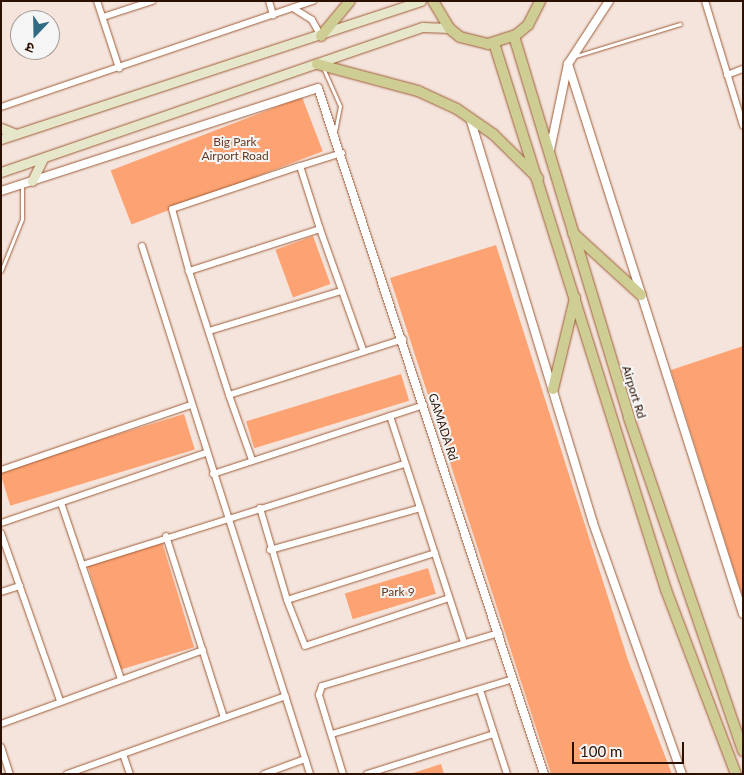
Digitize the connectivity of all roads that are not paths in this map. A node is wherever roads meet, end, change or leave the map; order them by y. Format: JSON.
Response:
{"nodes":[{"id":1,"x":97,"y":1,"type":"edge"},
{"id":2,"x":152,"y":1,"type":"edge"},
{"id":3,"x":269,"y":1,"type":"edge"},
{"id":4,"x":314,"y":1,"type":"edge"},
{"id":5,"x":350,"y":1,"type":"edge"},
{"id":6,"x":422,"y":1,"type":"edge"},
{"id":7,"x":433,"y":1,"type":"edge"},
{"id":8,"x":540,"y":1,"type":"edge"},
{"id":9,"x":610,"y":1,"type":"edge"},
{"id":10,"x":705,"y":1,"type":"edge"},
{"id":11,"x":293,"y":8,"type":"junction"},
{"id":12,"x":273,"y":15,"type":"junction"},
{"id":13,"x":103,"y":17,"type":"junction"},
{"id":14,"x":680,"y":24,"type":"dead end"},
{"id":15,"x":449,"y":28,"type":"junction"},
{"id":16,"x":321,"y":36,"type":"junction"},
{"id":17,"x":514,"y":36,"type":"junction"},
{"id":18,"x":494,"y":43,"type":"junction"},
{"id":19,"x":570,"y":61,"type":"junction"},
{"id":20,"x":316,"y":64,"type":"junction"},
{"id":21,"x":119,"y":68,"type":"junction"},
{"id":22,"x":743,"y":69,"type":"edge"},
{"id":23,"x":727,"y":75,"type":"junction"},
{"id":24,"x":1,"y":107,"type":"edge"},
{"id":25,"x":470,"y":118,"type":"junction"},
{"id":26,"x":743,"y":125,"type":"edge"},
{"id":27,"x":1,"y":128,"type":"edge"},
{"id":28,"x":334,"y":131,"type":"junction"},
{"id":29,"x":16,"y":134,"type":"junction"},
{"id":30,"x":1,"y":139,"type":"edge"},
{"id":31,"x":342,"y":153,"type":"junction"},
{"id":32,"x":549,"y":155,"type":"junction"},
{"id":33,"x":43,"y":158,"type":"junction"},
{"id":34,"x":300,"y":166,"type":"junction"},
{"id":35,"x":1,"y":172,"type":"edge"},
{"id":36,"x":539,"y":178,"type":"junction"},
{"id":37,"x":32,"y":181,"type":"junction"},
{"id":38,"x":22,"y":184,"type":"junction"},
{"id":39,"x":1,"y":191,"type":"edge"},
{"id":40,"x":320,"y":229,"type":"junction"},
{"id":41,"x":573,"y":232,"type":"junction"},
{"id":42,"x":142,"y":246,"type":"dead end"},
{"id":43,"x":1,"y":271,"type":"edge"},
{"id":44,"x":189,"y":271,"type":"junction"},
{"id":45,"x":341,"y":291,"type":"junction"},
{"id":46,"x":640,"y":294,"type":"junction"},
{"id":47,"x":575,"y":297,"type":"junction"},
{"id":48,"x":209,"y":330,"type":"junction"},
{"id":49,"x":403,"y":339,"type":"junction"},
{"id":50,"x":363,"y":350,"type":"junction"},
{"id":51,"x":553,"y":389,"type":"junction"},
{"id":52,"x":229,"y":395,"type":"junction"},
{"id":53,"x":191,"y":405,"type":"junction"},
{"id":54,"x":424,"y":405,"type":"junction"},
{"id":55,"x":390,"y":416,"type":"junction"},
{"id":56,"x":205,"y":453,"type":"junction"},
{"id":57,"x":252,"y":460,"type":"junction"},
{"id":58,"x":405,"y":464,"type":"junction"},
{"id":59,"x":1,"y":470,"type":"edge"},
{"id":60,"x":213,"y":474,"type":"junction"},
{"id":61,"x":61,"y":503,"type":"junction"},
{"id":62,"x":260,"y":508,"type":"junction"},
{"id":63,"x":420,"y":508,"type":"junction"},
{"id":64,"x":229,"y":516,"type":"junction"},
{"id":65,"x":1,"y":523,"type":"edge"},
{"id":66,"x":1,"y":533,"type":"edge"},
{"id":67,"x":166,"y":536,"type":"junction"},
{"id":68,"x":270,"y":550,"type":"junction"},
{"id":69,"x":436,"y":553,"type":"junction"},
{"id":70,"x":82,"y":565,"type":"junction"},
{"id":71,"x":20,"y":586,"type":"junction"},
{"id":72,"x":1,"y":592,"type":"edge"},
{"id":73,"x":449,"y":598,"type":"junction"},
{"id":74,"x":287,"y":600,"type":"junction"},
{"id":75,"x":743,"y":614,"type":"edge"},
{"id":76,"x":499,"y":633,"type":"junction"},
{"id":77,"x":464,"y":643,"type":"junction"},
{"id":78,"x":203,"y":650,"type":"junction"},
{"id":79,"x":121,"y":679,"type":"junction"},
{"id":80,"x":513,"y":679,"type":"junction"},
{"id":81,"x":480,"y":690,"type":"junction"},
{"id":82,"x":286,"y":696,"type":"junction"},
{"id":83,"x":60,"y":701,"type":"junction"},
{"id":84,"x":224,"y":718,"type":"junction"},
{"id":85,"x":1,"y":724,"type":"edge"},
{"id":86,"x":332,"y":734,"type":"junction"},
{"id":87,"x":494,"y":734,"type":"junction"},
{"id":88,"x":1,"y":747,"type":"edge"},
{"id":89,"x":743,"y":750,"type":"edge"},
{"id":90,"x":123,"y":754,"type":"junction"},
{"id":91,"x":305,"y":759,"type":"junction"},
{"id":92,"x":10,"y":774,"type":"edge"},
{"id":93,"x":67,"y":774,"type":"edge"},
{"id":94,"x":130,"y":774,"type":"edge"},
{"id":95,"x":264,"y":774,"type":"edge"},
{"id":96,"x":310,"y":774,"type":"edge"},
{"id":97,"x":343,"y":774,"type":"edge"},
{"id":98,"x":368,"y":774,"type":"edge"},
{"id":99,"x":507,"y":774,"type":"edge"},
{"id":100,"x":544,"y":774,"type":"edge"},
{"id":101,"x":682,"y":774,"type":"edge"},
{"id":102,"x":736,"y":774,"type":"edge"}],
"edges":[{"from":1,"to":13,"type":"street"},
{"from":2,"to":13,"type":"street"},
{"from":3,"to":12,"type":"street"},
{"from":4,"to":11,"type":"street"},
{"from":5,"to":16,"type":"main road"},
{"from":6,"to":16,"type":"main road"},
{"from":7,"to":15,"type":"main road"},
{"from":8,"to":17,"type":"main road"},
{"from":9,"to":19,"type":"street"},
{"from":10,"to":23,"type":"street"},
{"from":11,"to":12,"type":"street"},
{"from":11,"to":16,"type":"street"},
{"from":12,"to":21,"type":"street"},
{"from":13,"to":21,"type":"street"},
{"from":14,"to":19,"type":"lane"},
{"from":15,"to":18,"type":"main road"},
{"from":15,"to":20,"type":"main road"},
{"from":16,"to":29,"type":"main road"},
{"from":17,"to":18,"type":"main road"},
{"from":17,"to":32,"type":"main road","name":"Airport Rd"},
{"from":18,"to":36,"type":"main road"},
{"from":19,"to":32,"type":"street"},
{"from":19,"to":46,"type":"street"},
{"from":20,"to":25,"type":"main road"},
{"from":20,"to":28,"type":"lane"},
{"from":20,"to":33,"type":"main road"},
{"from":21,"to":24,"type":"street"},
{"from":22,"to":23,"type":"street"},
{"from":23,"to":26,"type":"street"},
{"from":25,"to":36,"type":"main road"},
{"from":25,"to":51,"type":"street"},
{"from":27,"to":29,"type":"main road"},
{"from":28,"to":31,"type":"street","name":"GAMADA Rd"},
{"from":28,"to":37,"type":"street","name":"GAMADA Rd"},
{"from":29,"to":30,"type":"main road"},
{"from":31,"to":34,"type":"street"},
{"from":31,"to":49,"type":"street","name":"GAMADA Rd"},
{"from":32,"to":41,"type":"main road","name":"Airport Rd"},
{"from":33,"to":35,"type":"main road"},
{"from":33,"to":37,"type":"main road"},
{"from":34,"to":40,"type":"street"},
{"from":34,"to":44,"type":"street"},
{"from":36,"to":47,"type":"main road"},
{"from":37,"to":38,"type":"street"},
{"from":38,"to":39,"type":"street"},
{"from":38,"to":43,"type":"lane"},
{"from":40,"to":44,"type":"street"},
{"from":40,"to":45,"type":"street"},
{"from":41,"to":46,"type":"main road"},
{"from":41,"to":89,"type":"main road","name":"Airport Rd"},
{"from":42,"to":53,"type":"street"},
{"from":44,"to":48,"type":"street"},
{"from":45,"to":48,"type":"street"},
{"from":45,"to":50,"type":"street"},
{"from":46,"to":75,"type":"street"},
{"from":47,"to":51,"type":"main road"},
{"from":47,"to":102,"type":"main road"},
{"from":48,"to":52,"type":"street"},
{"from":49,"to":50,"type":"street"},
{"from":49,"to":54,"type":"street","name":"GAMADA Rd"},
{"from":50,"to":52,"type":"street"},
{"from":51,"to":101,"type":"street"},
{"from":52,"to":57,"type":"street"},
{"from":53,"to":56,"type":"street"},
{"from":53,"to":59,"type":"street"},
{"from":54,"to":55,"type":"street"},
{"from":54,"to":76,"type":"street","name":"GAMADA Rd"},
{"from":55,"to":57,"type":"street"},
{"from":55,"to":58,"type":"street"},
{"from":56,"to":60,"type":"street"},
{"from":56,"to":61,"type":"street"},
{"from":57,"to":60,"type":"street"},
{"from":58,"to":62,"type":"street"},
{"from":58,"to":63,"type":"street"},
{"from":60,"to":64,"type":"street"},
{"from":61,"to":65,"type":"street"},
{"from":61,"to":70,"type":"street"},
{"from":62,"to":64,"type":"street"},
{"from":62,"to":68,"type":"street"},
{"from":63,"to":68,"type":"street"},
{"from":63,"to":69,"type":"street"},
{"from":64,"to":67,"type":"street"},
{"from":64,"to":82,"type":"street"},
{"from":66,"to":71,"type":"street"},
{"from":67,"to":70,"type":"street"},
{"from":67,"to":78,"type":"street"},
{"from":68,"to":74,"type":"street"},
{"from":69,"to":73,"type":"street"},
{"from":69,"to":74,"type":"street"},
{"from":70,"to":79,"type":"street"},
{"from":71,"to":72,"type":"street"},
{"from":71,"to":83,"type":"street"},
{"from":73,"to":74,"type":"street"},
{"from":73,"to":77,"type":"street"},
{"from":76,"to":77,"type":"street"},
{"from":76,"to":80,"type":"street","name":"GAMADA Rd"},
{"from":77,"to":86,"type":"street"},
{"from":78,"to":79,"type":"street"},
{"from":78,"to":84,"type":"street"},
{"from":79,"to":83,"type":"street"},
{"from":80,"to":81,"type":"street"},
{"from":80,"to":100,"type":"street","name":"GAMADA Rd"},
{"from":81,"to":86,"type":"street"},
{"from":81,"to":87,"type":"street"},
{"from":82,"to":84,"type":"street"},
{"from":82,"to":91,"type":"street"},
{"from":83,"to":85,"type":"street"},
{"from":84,"to":90,"type":"street"},
{"from":86,"to":97,"type":"street"},
{"from":87,"to":98,"type":"street"},
{"from":87,"to":99,"type":"street"},
{"from":88,"to":92,"type":"street"},
{"from":90,"to":93,"type":"street"},
{"from":90,"to":94,"type":"street"},
{"from":91,"to":95,"type":"street"},
{"from":91,"to":96,"type":"street"}]}
